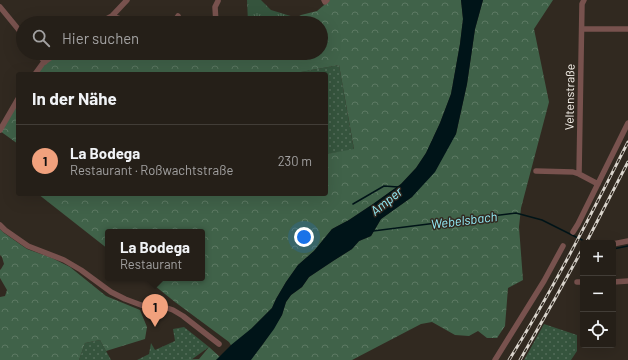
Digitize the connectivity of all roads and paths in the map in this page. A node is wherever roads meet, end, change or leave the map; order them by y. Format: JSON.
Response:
{"nodes":[{"id":1,"x":127,"y":0,"type":"edge"},
{"id":2,"x":324,"y":0,"type":"edge"},
{"id":3,"x":327,"y":0,"type":"edge"},
{"id":4,"x":584,"y":0,"type":"edge"},
{"id":5,"x":218,"y":1,"type":"dead end"},
{"id":6,"x":0,"y":7,"type":"edge"},
{"id":7,"x":112,"y":16,"type":"edge"},
{"id":8,"x":216,"y":16,"type":"edge"},
{"id":9,"x":16,"y":26,"type":"edge"},
{"id":10,"x":582,"y":29,"type":"junction"},
{"id":11,"x":628,"y":29,"type":"edge"},
{"id":12,"x":48,"y":60,"type":"edge"},
{"id":13,"x":45,"y":62,"type":"joint"},
{"id":14,"x":37,"y":72,"type":"edge"},
{"id":15,"x":16,"y":102,"type":"edge"},
{"id":16,"x":628,"y":123,"type":"edge"},
{"id":17,"x":0,"y":130,"type":"edge"},
{"id":18,"x":536,"y":172,"type":"dead end"},
{"id":19,"x":579,"y":174,"type":"junction"},
{"id":20,"x":598,"y":184,"type":"junction"},
{"id":21,"x":0,"y":225,"type":"edge"},
{"id":22,"x":573,"y":232,"type":"dead end"},
{"id":23,"x":628,"y":242,"type":"edge"},
{"id":24,"x":616,"y":244,"type":"edge"},
{"id":25,"x":563,"y":246,"type":"dead end"},
{"id":26,"x":628,"y":281,"type":"edge"},
{"id":27,"x":616,"y":282,"type":"edge"},
{"id":28,"x":219,"y":344,"type":"dead end"},
{"id":29,"x":495,"y":360,"type":"edge"}],
"edges":[{"from":1,"to":7,"type":"street"},
{"from":2,"to":3,"type":"street"},
{"from":4,"to":10,"type":"street","name":"Veltenstraße"},
{"from":5,"to":8,"type":"street"},
{"from":6,"to":9,"type":"street"},
{"from":10,"to":11,"type":"street"},
{"from":10,"to":19,"type":"street","name":"Veltenstraße"},
{"from":12,"to":13,"type":"street"},
{"from":13,"to":14,"type":"street"},
{"from":15,"to":17,"type":"street"},
{"from":16,"to":20,"type":"street"},
{"from":18,"to":19,"type":"street"},
{"from":19,"to":20,"type":"street"},
{"from":20,"to":22,"type":"street"},
{"from":21,"to":28,"type":"street"},
{"from":23,"to":24,"type":"street"},
{"from":25,"to":29,"type":"street"},
{"from":26,"to":27,"type":"street"}]}
